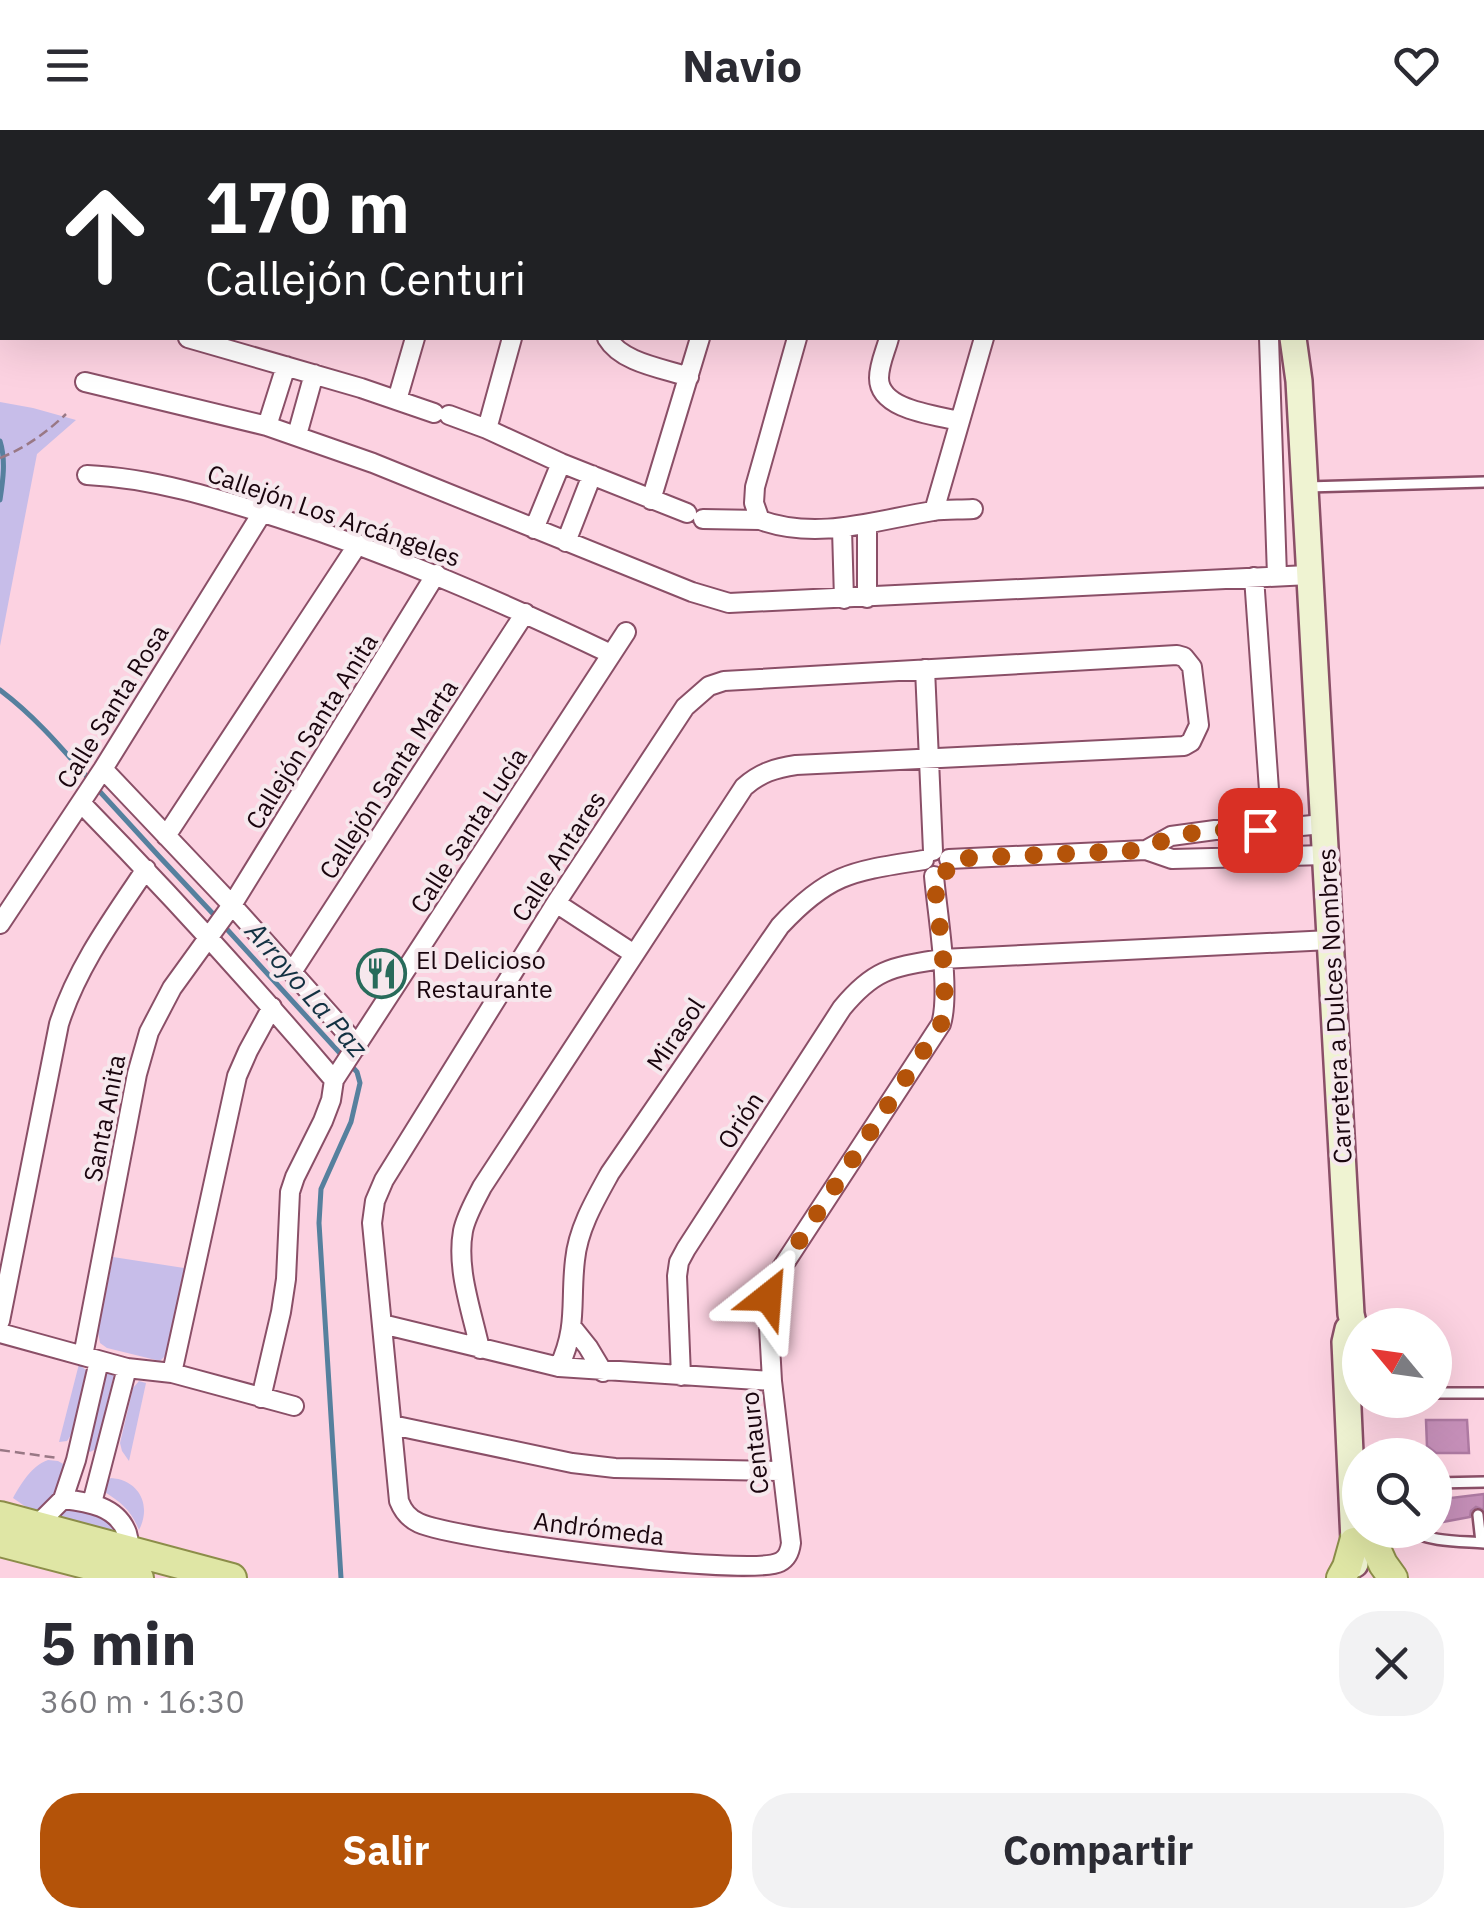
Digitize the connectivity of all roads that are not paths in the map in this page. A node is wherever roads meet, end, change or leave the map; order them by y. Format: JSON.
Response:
{"nodes":[{"id":1,"x":414,"y":340,"type":"edge"},
{"id":2,"x":511,"y":340,"type":"edge"},
{"id":3,"x":609,"y":340,"type":"edge"},
{"id":4,"x":699,"y":340,"type":"edge"},
{"id":5,"x":795,"y":340,"type":"edge"},
{"id":6,"x":889,"y":340,"type":"edge"},
{"id":7,"x":983,"y":340,"type":"edge"},
{"id":8,"x":1269,"y":340,"type":"edge"},
{"id":9,"x":1293,"y":340,"type":"edge"},
{"id":10,"x":226,"y":343,"type":"edge"},
{"id":11,"x":286,"y":366,"type":"junction"},
{"id":12,"x":314,"y":374,"type":"junction"},
{"id":13,"x":689,"y":377,"type":"junction"},
{"id":14,"x":85,"y":382,"type":"dead end"},
{"id":15,"x":397,"y":400,"type":"junction"},
{"id":16,"x":959,"y":422,"type":"junction"},
{"id":17,"x":268,"y":426,"type":"junction"},
{"id":18,"x":487,"y":429,"type":"junction"},
{"id":19,"x":296,"y":435,"type":"junction"},
{"id":20,"x":561,"y":463,"type":"junction"},
{"id":21,"x":87,"y":474,"type":"dead end"},
{"id":22,"x":592,"y":475,"type":"junction"},
{"id":23,"x":1484,"y":482,"type":"edge"},
{"id":24,"x":1305,"y":488,"type":"junction"},
{"id":25,"x":650,"y":500,"type":"junction"},
{"id":26,"x":973,"y":509,"type":"dead end"},
{"id":27,"x":934,"y":511,"type":"junction"},
{"id":28,"x":262,"y":512,"type":"junction"},
{"id":29,"x":760,"y":520,"type":"junction"},
{"id":30,"x":867,"y":525,"type":"junction"},
{"id":31,"x":842,"y":528,"type":"junction"},
{"id":32,"x":534,"y":529,"type":"junction"},
{"id":33,"x":566,"y":542,"type":"junction"},
{"id":34,"x":358,"y":544,"type":"junction"},
{"id":35,"x":436,"y":574,"type":"junction"},
{"id":36,"x":1309,"y":575,"type":"junction"},
{"id":37,"x":1276,"y":576,"type":"junction"},
{"id":38,"x":1254,"y":577,"type":"junction"},
{"id":39,"x":868,"y":598,"type":"junction"},
{"id":40,"x":844,"y":599,"type":"junction"},
{"id":41,"x":525,"y":613,"type":"junction"},
{"id":42,"x":626,"y":632,"type":"dead end"},
{"id":43,"x":611,"y":654,"type":"junction"},
{"id":44,"x":925,"y":669,"type":"junction"},
{"id":45,"x":929,"y":759,"type":"junction"},
{"id":46,"x":101,"y":773,"type":"junction"},
{"id":47,"x":84,"y":800,"type":"junction"},
{"id":48,"x":1323,"y":824,"type":"junction"},
{"id":49,"x":1260,"y":830,"type":"junction"},
{"id":50,"x":166,"y":836,"type":"junction"},
{"id":51,"x":1146,"y":850,"type":"junction"},
{"id":52,"x":1325,"y":854,"type":"junction"},
{"id":53,"x":1258,"y":856,"type":"junction"},
{"id":54,"x":935,"y":861,"type":"junction"},
{"id":55,"x":146,"y":869,"type":"junction"},
{"id":56,"x":556,"y":903,"type":"junction"},
{"id":57,"x":229,"y":909,"type":"junction"},
{"id":58,"x":0,"y":924,"type":"edge"},
{"id":59,"x":210,"y":936,"type":"junction"},
{"id":60,"x":1330,"y":940,"type":"junction"},
{"id":61,"x":634,"y":954,"type":"junction"},
{"id":62,"x":942,"y":960,"type":"junction"},
{"id":63,"x":292,"y":972,"type":"junction"},
{"id":64,"x":272,"y":1007,"type":"junction"},
{"id":65,"x":356,"y":1048,"type":"junction"},
{"id":66,"x":335,"y":1078,"type":"junction"},
{"id":67,"x":1351,"y":1308,"type":"edge"},
{"id":68,"x":0,"y":1321,"type":"edge"},
{"id":69,"x":382,"y":1324,"type":"junction"},
{"id":70,"x":572,"y":1327,"type":"junction"},
{"id":71,"x":0,"y":1334,"type":"edge"},
{"id":72,"x":480,"y":1349,"type":"junction"},
{"id":73,"x":91,"y":1358,"type":"junction"},
{"id":74,"x":559,"y":1367,"type":"junction"},
{"id":75,"x":127,"y":1368,"type":"junction"},
{"id":76,"x":602,"y":1372,"type":"junction"},
{"id":77,"x":172,"y":1373,"type":"junction"},
{"id":78,"x":681,"y":1376,"type":"junction"},
{"id":79,"x":772,"y":1381,"type":"junction"},
{"id":80,"x":1452,"y":1393,"type":"edge"},
{"id":81,"x":1484,"y":1393,"type":"edge"},
{"id":82,"x":261,"y":1398,"type":"junction"},
{"id":83,"x":294,"y":1406,"type":"dead end"},
{"id":84,"x":392,"y":1426,"type":"junction"},
{"id":85,"x":76,"y":1460,"type":"junction"},
{"id":86,"x":100,"y":1466,"type":"junction"},
{"id":87,"x":782,"y":1471,"type":"junction"},
{"id":88,"x":1479,"y":1482,"type":"edge"},
{"id":89,"x":1452,"y":1483,"type":"edge"},
{"id":90,"x":1475,"y":1495,"type":"dead end"},
{"id":91,"x":63,"y":1499,"type":"junction"},
{"id":92,"x":92,"y":1503,"type":"junction"},
{"id":93,"x":404,"y":1512,"type":"joint"},
{"id":94,"x":1478,"y":1515,"type":"dead end"},
{"id":95,"x":13,"y":1530,"type":"edge"},
{"id":96,"x":1452,"y":1541,"type":"edge"},
{"id":97,"x":1483,"y":1542,"type":"edge"},
{"id":98,"x":1360,"y":1548,"type":"edge"},
{"id":99,"x":1364,"y":1548,"type":"edge"},
{"id":100,"x":1369,"y":1548,"type":"edge"},
{"id":101,"x":1373,"y":1548,"type":"edge"},
{"id":102,"x":790,"y":1552,"type":"joint"},
{"id":103,"x":117,"y":1560,"type":"junction"},
{"id":104,"x":139,"y":1578,"type":"edge"},
{"id":105,"x":232,"y":1578,"type":"edge"},
{"id":106,"x":1341,"y":1578,"type":"edge"},
{"id":107,"x":1356,"y":1578,"type":"edge"},
{"id":108,"x":1376,"y":1578,"type":"edge"},
{"id":109,"x":1393,"y":1578,"type":"edge"}],
"edges":[{"from":1,"to":15,"type":"street"},
{"from":2,"to":18,"type":"street"},
{"from":3,"to":13,"type":"street"},
{"from":4,"to":13,"type":"street"},
{"from":5,"to":29,"type":"street"},
{"from":6,"to":16,"type":"street"},
{"from":7,"to":16,"type":"street"},
{"from":8,"to":37,"type":"street"},
{"from":9,"to":24,"type":"main road","name":"Carretera a Dulces Nombres"},
{"from":10,"to":11,"type":"street"},
{"from":11,"to":12,"type":"street"},
{"from":11,"to":17,"type":"street"},
{"from":12,"to":15,"type":"street"},
{"from":12,"to":19,"type":"street"},
{"from":13,"to":25,"type":"street"},
{"from":14,"to":17,"type":"street"},
{"from":15,"to":18,"type":"street"},
{"from":16,"to":27,"type":"street"},
{"from":17,"to":19,"type":"street"},
{"from":18,"to":20,"type":"street"},
{"from":19,"to":32,"type":"street"},
{"from":20,"to":22,"type":"street"},
{"from":20,"to":32,"type":"street"},
{"from":21,"to":28,"type":"street","name":"Callejón Los Arcángeles"},
{"from":22,"to":25,"type":"street"},
{"from":22,"to":33,"type":"street"},
{"from":23,"to":24,"type":"lane"},
{"from":24,"to":36,"type":"main road","name":"Carretera a Dulces Nombres"},
{"from":25,"to":29,"type":"street"},
{"from":26,"to":27,"type":"street"},
{"from":27,"to":30,"type":"street"},
{"from":28,"to":34,"type":"street","name":"Callejón Los Arcángeles"},
{"from":28,"to":46,"type":"street","name":"Calle Santa Rosa"},
{"from":29,"to":31,"type":"street"},
{"from":30,"to":31,"type":"street"},
{"from":30,"to":39,"type":"street"},
{"from":31,"to":40,"type":"street"},
{"from":32,"to":33,"type":"street"},
{"from":33,"to":40,"type":"street"},
{"from":34,"to":35,"type":"street","name":"Callejón Los Arcángeles"},
{"from":34,"to":50,"type":"street"},
{"from":35,"to":41,"type":"street","name":"Callejón Los Arcángeles"},
{"from":35,"to":57,"type":"street","name":"Callejón Santa Anita"},
{"from":36,"to":37,"type":"street"},
{"from":36,"to":48,"type":"main road","name":"Carretera a Dulces Nombres"},
{"from":37,"to":38,"type":"street"},
{"from":38,"to":39,"type":"street"},
{"from":38,"to":49,"type":"street"},
{"from":39,"to":40,"type":"street"},
{"from":41,"to":43,"type":"street","name":"Callejón Los Arcángeles"},
{"from":41,"to":63,"type":"street","name":"Callejón Santa Marta"},
{"from":42,"to":43,"type":"street","name":"Calle Santa Lucía"},
{"from":43,"to":65,"type":"street","name":"Calle Santa Lucía"},
{"from":44,"to":45,"type":"street"},
{"from":44,"to":45,"type":"street","name":"Calle Antares"},
{"from":44,"to":56,"type":"street","name":"Calle Antares"},
{"from":45,"to":54,"type":"street"},
{"from":45,"to":61,"type":"street"},
{"from":46,"to":47,"type":"street","name":"Calle Santa Rosa"},
{"from":46,"to":50,"type":"street"},
{"from":47,"to":55,"type":"street"},
{"from":47,"to":58,"type":"street","name":"Calle Santa Rosa"},
{"from":48,"to":49,"type":"street","name":"Mirasol"},
{"from":48,"to":52,"type":"main road","name":"Carretera a Dulces Nombres"},
{"from":49,"to":51,"type":"street","name":"Mirasol"},
{"from":49,"to":53,"type":"street"},
{"from":50,"to":57,"type":"street"},
{"from":51,"to":53,"type":"street","name":"Mirasol"},
{"from":51,"to":54,"type":"street","name":"Mirasol"},
{"from":52,"to":53,"type":"street","name":"Mirasol"},
{"from":52,"to":60,"type":"main road","name":"Carretera a Dulces Nombres"},
{"from":54,"to":62,"type":"street","name":"Centauro"},
{"from":54,"to":70,"type":"street","name":"Mirasol"},
{"from":55,"to":59,"type":"street"},
{"from":55,"to":68,"type":"street"},
{"from":56,"to":61,"type":"street"},
{"from":56,"to":69,"type":"street","name":"Calle Antares"},
{"from":57,"to":59,"type":"street","name":"Santa Anita"},
{"from":57,"to":63,"type":"street"},
{"from":59,"to":64,"type":"street"},
{"from":59,"to":73,"type":"street","name":"Santa Anita"},
{"from":60,"to":62,"type":"street","name":"Orión"},
{"from":60,"to":67,"type":"main road","name":"Carretera a Dulces Nombres"},
{"from":61,"to":72,"type":"street"},
{"from":62,"to":78,"type":"street","name":"Orión"},
{"from":62,"to":79,"type":"street","name":"Centauro"},
{"from":63,"to":65,"type":"street"},
{"from":64,"to":66,"type":"street"},
{"from":64,"to":77,"type":"street"},
{"from":65,"to":66,"type":"street","name":"Calle Santa Lucía"},
{"from":66,"to":82,"type":"street","name":"Calle Santa Lucía"},
{"from":69,"to":72,"type":"street"},
{"from":69,"to":84,"type":"street","name":"Calle Antares"},
{"from":70,"to":74,"type":"street","name":"Mirasol"},
{"from":70,"to":76,"type":"street"},
{"from":71,"to":73,"type":"street"},
{"from":72,"to":74,"type":"street"},
{"from":73,"to":75,"type":"street"},
{"from":73,"to":85,"type":"street","name":"Santa Anita"},
{"from":74,"to":76,"type":"street"},
{"from":75,"to":77,"type":"street"},
{"from":75,"to":86,"type":"street"},
{"from":76,"to":78,"type":"street"},
{"from":77,"to":82,"type":"street"},
{"from":78,"to":79,"type":"street"},
{"from":79,"to":87,"type":"street","name":"Centauro"},
{"from":80,"to":81,"type":"lane"},
{"from":82,"to":83,"type":"street"},
{"from":84,"to":87,"type":"street"},
{"from":84,"to":93,"type":"street","name":"Calle Antares"},
{"from":85,"to":86,"type":"street"},
{"from":85,"to":91,"type":"street","name":"Santa Anita"},
{"from":86,"to":92,"type":"street"},
{"from":87,"to":102,"type":"street","name":"Centauro"},
{"from":88,"to":89,"type":"lane"},
{"from":88,"to":90,"type":"lane"},
{"from":91,"to":92,"type":"street"},
{"from":91,"to":95,"type":"street"},
{"from":92,"to":103,"type":"street"},
{"from":93,"to":102,"type":"street","name":"Andrómeda"},
{"from":94,"to":97,"type":"lane"},
{"from":95,"to":103,"type":"main road"},
{"from":95,"to":103,"type":"main road"},
{"from":96,"to":97,"type":"lane"},
{"from":98,"to":106,"type":"main road"},
{"from":99,"to":107,"type":"main road","name":"Carretera a Dulces Nombres"},
{"from":100,"to":108,"type":"main road","name":"Carretera a Dulces Nombres"},
{"from":101,"to":109,"type":"main road"},
{"from":103,"to":104,"type":"main road"},
{"from":103,"to":105,"type":"main road"}]}
